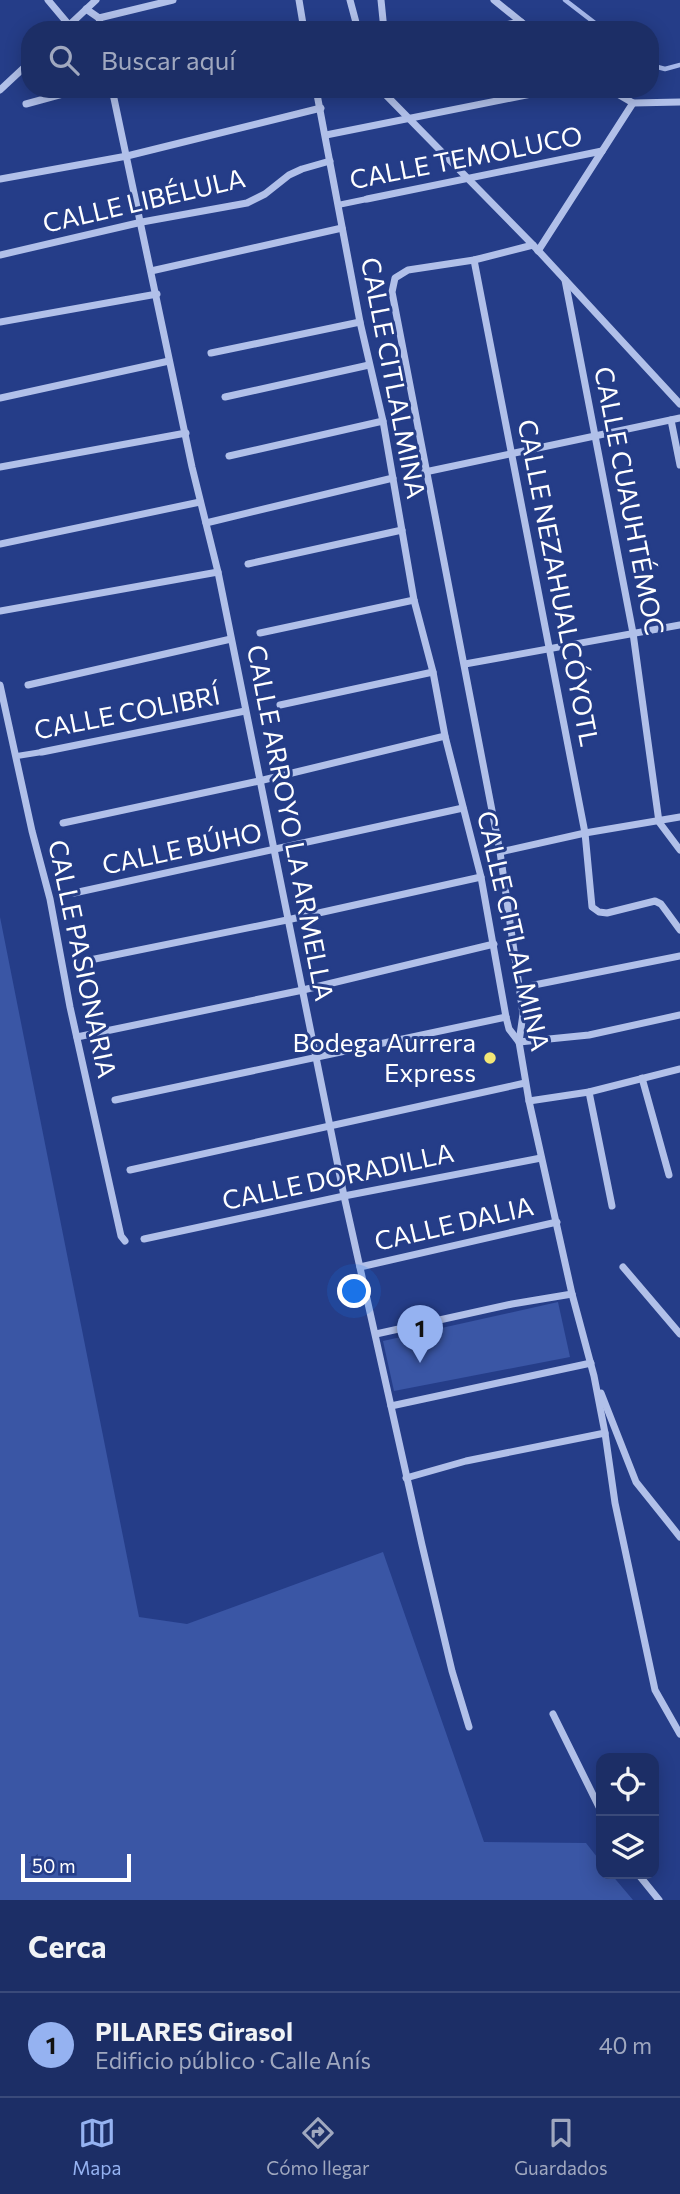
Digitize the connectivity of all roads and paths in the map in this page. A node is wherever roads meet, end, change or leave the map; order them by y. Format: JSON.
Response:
{"nodes":[{"id":1,"x":48,"y":0,"type":"edge"},
{"id":2,"x":96,"y":0,"type":"edge"},
{"id":3,"x":173,"y":0,"type":"edge"},
{"id":4,"x":299,"y":0,"type":"edge"},
{"id":5,"x":350,"y":0,"type":"edge"},
{"id":6,"x":381,"y":0,"type":"edge"},
{"id":7,"x":494,"y":0,"type":"edge"},
{"id":8,"x":86,"y":9,"type":"junction"},
{"id":9,"x":99,"y":19,"type":"joint"},
{"id":10,"x":63,"y":21,"type":"edge"},
{"id":11,"x":73,"y":21,"type":"edge"},
{"id":12,"x":302,"y":21,"type":"edge"},
{"id":13,"x":356,"y":21,"type":"edge"},
{"id":14,"x":383,"y":21,"type":"edge"},
{"id":15,"x":519,"y":21,"type":"edge"},
{"id":16,"x":21,"y":70,"type":"edge"},
{"id":17,"x":0,"y":90,"type":"edge"},
{"id":18,"x":48,"y":98,"type":"edge"},
{"id":19,"x":114,"y":98,"type":"edge"},
{"id":20,"x":318,"y":98,"type":"edge"},
{"id":21,"x":388,"y":98,"type":"edge"},
{"id":22,"x":513,"y":98,"type":"edge"},
{"id":23,"x":624,"y":98,"type":"edge"},
{"id":24,"x":680,"y":102,"type":"edge"},
{"id":25,"x":633,"y":103,"type":"junction"},
{"id":26,"x":26,"y":104,"type":"dead end"},
{"id":27,"x":321,"y":108,"type":"junction"},
{"id":28,"x":409,"y":120,"type":"junction"},
{"id":29,"x":326,"y":135,"type":"junction"},
{"id":30,"x":602,"y":151,"type":"junction"},
{"id":31,"x":127,"y":156,"type":"junction"},
{"id":32,"x":330,"y":161,"type":"junction"},
{"id":33,"x":468,"y":178,"type":"junction"},
{"id":34,"x":0,"y":179,"type":"edge"},
{"id":35,"x":367,"y":199,"type":"joint"},
{"id":36,"x":338,"y":205,"type":"junction"},
{"id":37,"x":142,"y":222,"type":"junction"},
{"id":38,"x":342,"y":228,"type":"junction"},
{"id":39,"x":536,"y":248,"type":"junction"},
{"id":40,"x":0,"y":255,"type":"edge"},
{"id":41,"x":474,"y":260,"type":"junction"},
{"id":42,"x":151,"y":271,"type":"junction"},
{"id":43,"x":565,"y":280,"type":"junction"},
{"id":44,"x":157,"y":294,"type":"junction"},
{"id":45,"x":0,"y":322,"type":"edge"},
{"id":46,"x":360,"y":322,"type":"junction"},
{"id":47,"x":212,"y":353,"type":"dead end"},
{"id":48,"x":169,"y":361,"type":"junction"},
{"id":49,"x":369,"y":365,"type":"junction"},
{"id":50,"x":225,"y":397,"type":"dead end"},
{"id":51,"x":0,"y":398,"type":"edge"},
{"id":52,"x":680,"y":404,"type":"edge"},
{"id":53,"x":676,"y":419,"type":"edge"},
{"id":54,"x":383,"y":421,"type":"junction"},
{"id":55,"x":186,"y":433,"type":"junction"},
{"id":56,"x":595,"y":436,"type":"junction"},
{"id":57,"x":513,"y":454,"type":"junction"},
{"id":58,"x":229,"y":456,"type":"dead end"},
{"id":59,"x":680,"y":465,"type":"edge"},
{"id":60,"x":0,"y":467,"type":"edge"},
{"id":61,"x":425,"y":472,"type":"junction"},
{"id":62,"x":393,"y":478,"type":"junction"},
{"id":63,"x":200,"y":502,"type":"junction"},
{"id":64,"x":206,"y":523,"type":"junction"},
{"id":65,"x":402,"y":530,"type":"junction"},
{"id":66,"x":0,"y":544,"type":"edge"},
{"id":67,"x":248,"y":564,"type":"dead end"},
{"id":68,"x":218,"y":572,"type":"junction"},
{"id":69,"x":414,"y":600,"type":"junction"},
{"id":70,"x":0,"y":611,"type":"edge"},
{"id":71,"x":680,"y":625,"type":"edge"},
{"id":72,"x":260,"y":633,"type":"dead end"},
{"id":73,"x":633,"y":633,"type":"junction"},
{"id":74,"x":231,"y":639,"type":"junction"},
{"id":75,"x":548,"y":649,"type":"junction"},
{"id":76,"x":465,"y":664,"type":"junction"},
{"id":77,"x":433,"y":672,"type":"junction"},
{"id":78,"x":0,"y":685,"type":"edge"},
{"id":79,"x":28,"y":685,"type":"dead end"},
{"id":80,"x":280,"y":705,"type":"dead end"},
{"id":81,"x":245,"y":711,"type":"junction"},
{"id":82,"x":445,"y":736,"type":"junction"},
{"id":83,"x":42,"y":752,"type":"joint"},
{"id":84,"x":17,"y":756,"type":"junction"},
{"id":85,"x":259,"y":781,"type":"junction"},
{"id":86,"x":463,"y":808,"type":"junction"},
{"id":87,"x":680,"y":817,"type":"edge"},
{"id":88,"x":659,"y":821,"type":"junction"},
{"id":89,"x":63,"y":823,"type":"dead end"},
{"id":90,"x":585,"y":833,"type":"junction"},
{"id":91,"x":275,"y":850,"type":"junction"},
{"id":92,"x":680,"y":850,"type":"edge"},
{"id":93,"x":500,"y":852,"type":"junction"},
{"id":94,"x":481,"y":877,"type":"junction"},
{"id":95,"x":74,"y":894,"type":"dead end"},
{"id":96,"x":287,"y":920,"type":"junction"},
{"id":97,"x":680,"y":930,"type":"edge"},
{"id":98,"x":494,"y":944,"type":"junction"},
{"id":99,"x":680,"y":956,"type":"edge"},
{"id":100,"x":90,"y":960,"type":"dead end"},
{"id":101,"x":519,"y":988,"type":"junction"},
{"id":102,"x":303,"y":990,"type":"junction"},
{"id":103,"x":680,"y":1015,"type":"edge"},
{"id":104,"x":506,"y":1017,"type":"junction"},
{"id":105,"x":77,"y":1037,"type":"junction"},
{"id":106,"x":519,"y":1042,"type":"junction"},
{"id":107,"x":316,"y":1057,"type":"junction"},
{"id":108,"x":680,"y":1069,"type":"edge"},
{"id":109,"x":642,"y":1078,"type":"junction"},
{"id":110,"x":526,"y":1083,"type":"junction"},
{"id":111,"x":589,"y":1092,"type":"junction"},
{"id":112,"x":115,"y":1100,"type":"dead end"},
{"id":113,"x":529,"y":1101,"type":"junction"},
{"id":114,"x":330,"y":1126,"type":"junction"},
{"id":115,"x":541,"y":1158,"type":"junction"},
{"id":116,"x":130,"y":1170,"type":"dead end"},
{"id":117,"x":669,"y":1175,"type":"dead end"},
{"id":118,"x":344,"y":1196,"type":"junction"},
{"id":119,"x":612,"y":1206,"type":"dead end"},
{"id":120,"x":557,"y":1223,"type":"junction"},
{"id":121,"x":144,"y":1239,"type":"dead end"},
{"id":122,"x":125,"y":1241,"type":"dead end"},
{"id":123,"x":360,"y":1267,"type":"junction"},
{"id":124,"x":623,"y":1267,"type":"dead end"},
{"id":125,"x":572,"y":1294,"type":"junction"},
{"id":126,"x":376,"y":1334,"type":"junction"},
{"id":127,"x":680,"y":1334,"type":"edge"},
{"id":128,"x":591,"y":1363,"type":"junction"},
{"id":129,"x":594,"y":1376,"type":"junction"},
{"id":130,"x":391,"y":1406,"type":"junction"},
{"id":131,"x":605,"y":1433,"type":"junction"},
{"id":132,"x":406,"y":1478,"type":"junction"},
{"id":133,"x":680,"y":1537,"type":"edge"},
{"id":134,"x":553,"y":1714,"type":"dead end"},
{"id":135,"x":469,"y":1727,"type":"dead end"},
{"id":136,"x":680,"y":1734,"type":"edge"},
{"id":137,"x":596,"y":1801,"type":"edge"},
{"id":138,"x":642,"y":1879,"type":"edge"},
{"id":139,"x":659,"y":1900,"type":"edge"}],
"edges":[{"from":1,"to":10,"type":"street"},
{"from":2,"to":8,"type":"street"},
{"from":3,"to":9,"type":"street"},
{"from":4,"to":12,"type":"street"},
{"from":5,"to":13,"type":"street"},
{"from":6,"to":14,"type":"street"},
{"from":7,"to":15,"type":"street"},
{"from":8,"to":9,"type":"street"},
{"from":8,"to":11,"type":"street"},
{"from":16,"to":17,"type":"street"},
{"from":18,"to":26,"type":"street"},
{"from":19,"to":31,"type":"street","name":"CALLE ARROYO LA ARMELLA"},
{"from":20,"to":27,"type":"street","name":"CALLE CITLALMINA"},
{"from":21,"to":28,"type":"street"},
{"from":22,"to":28,"type":"street"},
{"from":23,"to":25,"type":"street"},
{"from":24,"to":25,"type":"street"},
{"from":25,"to":30,"type":"street"},
{"from":27,"to":29,"type":"street","name":"CALLE CITLALMINA"},
{"from":27,"to":31,"type":"street"},
{"from":28,"to":29,"type":"street"},
{"from":28,"to":33,"type":"street"},
{"from":29,"to":32,"type":"street","name":"CALLE CITLALMINA"},
{"from":30,"to":33,"type":"street","name":"CALLE TEMOLUCO"},
{"from":30,"to":39,"type":"street"},
{"from":31,"to":34,"type":"street"},
{"from":31,"to":37,"type":"street","name":"CALLE ARROYO LA ARMELLA"},
{"from":32,"to":36,"type":"street","name":"CALLE CITLALMINA"},
{"from":32,"to":37,"type":"street","name":"CALLE LIBÉLULA"},
{"from":33,"to":35,"type":"street","name":"CALLE TEMOLUCO"},
{"from":33,"to":39,"type":"street"},
{"from":35,"to":36,"type":"street","name":"CALLE TEMOLUCO"},
{"from":36,"to":38,"type":"street","name":"CALLE CITLALMINA"},
{"from":37,"to":40,"type":"street","name":"CALLE LIBÉLULA"},
{"from":37,"to":42,"type":"street","name":"CALLE ARROYO LA ARMELLA"},
{"from":38,"to":42,"type":"street"},
{"from":38,"to":46,"type":"street","name":"CALLE CITLALMINA"},
{"from":39,"to":41,"type":"street"},
{"from":39,"to":43,"type":"street"},
{"from":41,"to":57,"type":"street","name":"CALLE NEZAHUALCÓYOTL"},
{"from":41,"to":61,"type":"street"},
{"from":42,"to":44,"type":"street","name":"CALLE ARROYO LA ARMELLA"},
{"from":43,"to":52,"type":"street"},
{"from":43,"to":56,"type":"street","name":"CALLE CUAUHTÉMOC"},
{"from":44,"to":45,"type":"street"},
{"from":44,"to":48,"type":"street","name":"CALLE ARROYO LA ARMELLA"},
{"from":46,"to":47,"type":"street"},
{"from":46,"to":49,"type":"street","name":"CALLE CITLALMINA"},
{"from":48,"to":51,"type":"street"},
{"from":48,"to":55,"type":"street","name":"CALLE ARROYO LA ARMELLA"},
{"from":49,"to":50,"type":"street"},
{"from":49,"to":54,"type":"street","name":"CALLE CITLALMINA"},
{"from":53,"to":56,"type":"street"},
{"from":53,"to":59,"type":"street"},
{"from":54,"to":58,"type":"street"},
{"from":54,"to":62,"type":"street","name":"CALLE CITLALMINA"},
{"from":55,"to":60,"type":"street"},
{"from":55,"to":63,"type":"street","name":"CALLE ARROYO LA ARMELLA"},
{"from":56,"to":57,"type":"street"},
{"from":56,"to":73,"type":"street","name":"CALLE CUAUHTÉMOC"},
{"from":57,"to":61,"type":"street"},
{"from":57,"to":75,"type":"street","name":"CALLE NEZAHUALCÓYOTL"},
{"from":61,"to":76,"type":"street"},
{"from":62,"to":64,"type":"street"},
{"from":62,"to":65,"type":"street","name":"CALLE CITLALMINA"},
{"from":63,"to":64,"type":"street","name":"CALLE ARROYO LA ARMELLA"},
{"from":63,"to":66,"type":"street"},
{"from":64,"to":68,"type":"street","name":"CALLE ARROYO LA ARMELLA"},
{"from":65,"to":67,"type":"street"},
{"from":65,"to":69,"type":"street","name":"CALLE CITLALMINA"},
{"from":68,"to":70,"type":"street"},
{"from":68,"to":74,"type":"street","name":"CALLE ARROYO LA ARMELLA"},
{"from":69,"to":72,"type":"street"},
{"from":69,"to":77,"type":"street","name":"CALLE CITLALMINA"},
{"from":71,"to":73,"type":"street"},
{"from":73,"to":75,"type":"street"},
{"from":73,"to":88,"type":"street","name":"CALLE CUAUHTÉMOC"},
{"from":74,"to":79,"type":"street"},
{"from":74,"to":81,"type":"street","name":"CALLE ARROYO LA ARMELLA"},
{"from":75,"to":76,"type":"street"},
{"from":75,"to":90,"type":"street","name":"CALLE NEZAHUALCÓYOTL"},
{"from":76,"to":93,"type":"street"},
{"from":77,"to":80,"type":"street"},
{"from":77,"to":82,"type":"street","name":"CALLE CITLALMINA"},
{"from":78,"to":84,"type":"street","name":"CALLE PASIONARIA"},
{"from":81,"to":83,"type":"street","name":"CALLE COLIBRÍ"},
{"from":81,"to":85,"type":"street","name":"CALLE ARROYO LA ARMELLA"},
{"from":82,"to":85,"type":"street"},
{"from":82,"to":86,"type":"street","name":"CALLE CITLALMINA"},
{"from":83,"to":84,"type":"street","name":"CALLE COLIBRÍ"},
{"from":84,"to":105,"type":"street","name":"CALLE PASIONARIA"},
{"from":85,"to":89,"type":"street"},
{"from":85,"to":91,"type":"street","name":"CALLE ARROYO LA ARMELLA"},
{"from":86,"to":91,"type":"street","name":"CALLE BÚHO"},
{"from":86,"to":94,"type":"street","name":"CALLE CITLALMINA"},
{"from":87,"to":88,"type":"street"},
{"from":88,"to":90,"type":"street"},
{"from":88,"to":92,"type":"street","name":"CALLE CUAUHTÉMOC"},
{"from":90,"to":93,"type":"street"},
{"from":90,"to":97,"type":"street","name":"CALLE NEZAHUALCÓYOTL"},
{"from":91,"to":95,"type":"street","name":"CALLE BÚHO"},
{"from":91,"to":96,"type":"street","name":"CALLE ARROYO LA ARMELLA"},
{"from":93,"to":101,"type":"street"},
{"from":94,"to":96,"type":"street"},
{"from":94,"to":98,"type":"street","name":"CALLE CITLALMINA"},
{"from":96,"to":100,"type":"street"},
{"from":96,"to":102,"type":"street","name":"CALLE ARROYO LA ARMELLA"},
{"from":98,"to":102,"type":"street"},
{"from":98,"to":104,"type":"street","name":"CALLE CITLALMINA"},
{"from":99,"to":101,"type":"street"},
{"from":101,"to":106,"type":"street"},
{"from":102,"to":105,"type":"street"},
{"from":102,"to":107,"type":"street","name":"CALLE ARROYO LA ARMELLA"},
{"from":103,"to":106,"type":"street"},
{"from":104,"to":106,"type":"street","name":"CALLE CITLALMINA"},
{"from":104,"to":107,"type":"street"},
{"from":105,"to":122,"type":"street","name":"CALLE PASIONARIA"},
{"from":106,"to":110,"type":"street","name":"CALLE CITLALMINA"},
{"from":107,"to":112,"type":"street"},
{"from":107,"to":114,"type":"street","name":"CALLE ARROYO LA ARMELLA"},
{"from":108,"to":109,"type":"street"},
{"from":109,"to":111,"type":"street"},
{"from":109,"to":117,"type":"street"},
{"from":110,"to":113,"type":"street","name":"CALLE CITLALMINA"},
{"from":110,"to":114,"type":"street"},
{"from":111,"to":113,"type":"street"},
{"from":111,"to":119,"type":"street"},
{"from":113,"to":115,"type":"street","name":"CALLE CITLALMINA"},
{"from":114,"to":116,"type":"street"},
{"from":114,"to":118,"type":"street","name":"CALLE ARROYO LA ARMELLA"},
{"from":115,"to":118,"type":"street","name":"CALLE DORADILLA"},
{"from":115,"to":120,"type":"street","name":"CALLE CITLALMINA"},
{"from":118,"to":121,"type":"street","name":"CALLE DORADILLA"},
{"from":118,"to":123,"type":"street","name":"CALLE ARROYO LA ARMELLA"},
{"from":120,"to":123,"type":"street","name":"CALLE DALIA"},
{"from":120,"to":125,"type":"street","name":"CALLE CITLALMINA"},
{"from":123,"to":126,"type":"street","name":"CALLE ARROYO LA ARMELLA"},
{"from":124,"to":127,"type":"street"},
{"from":125,"to":126,"type":"street"},
{"from":125,"to":128,"type":"street","name":"CALLE CITLALMINA"},
{"from":126,"to":130,"type":"street","name":"CALLE ARROYO LA ARMELLA"},
{"from":128,"to":129,"type":"street","name":"CALLE CITLALMINA"},
{"from":128,"to":130,"type":"street"},
{"from":129,"to":131,"type":"street","name":"CALLE CITLALMINA"},
{"from":129,"to":133,"type":"street"},
{"from":130,"to":132,"type":"street","name":"CALLE ARROYO LA ARMELLA"},
{"from":131,"to":132,"type":"street"},
{"from":131,"to":136,"type":"street","name":"CALLE CITLALMINA"},
{"from":132,"to":135,"type":"street","name":"CALLE ARROYO LA ARMELLA"},
{"from":134,"to":137,"type":"street"},
{"from":138,"to":139,"type":"street"}]}
